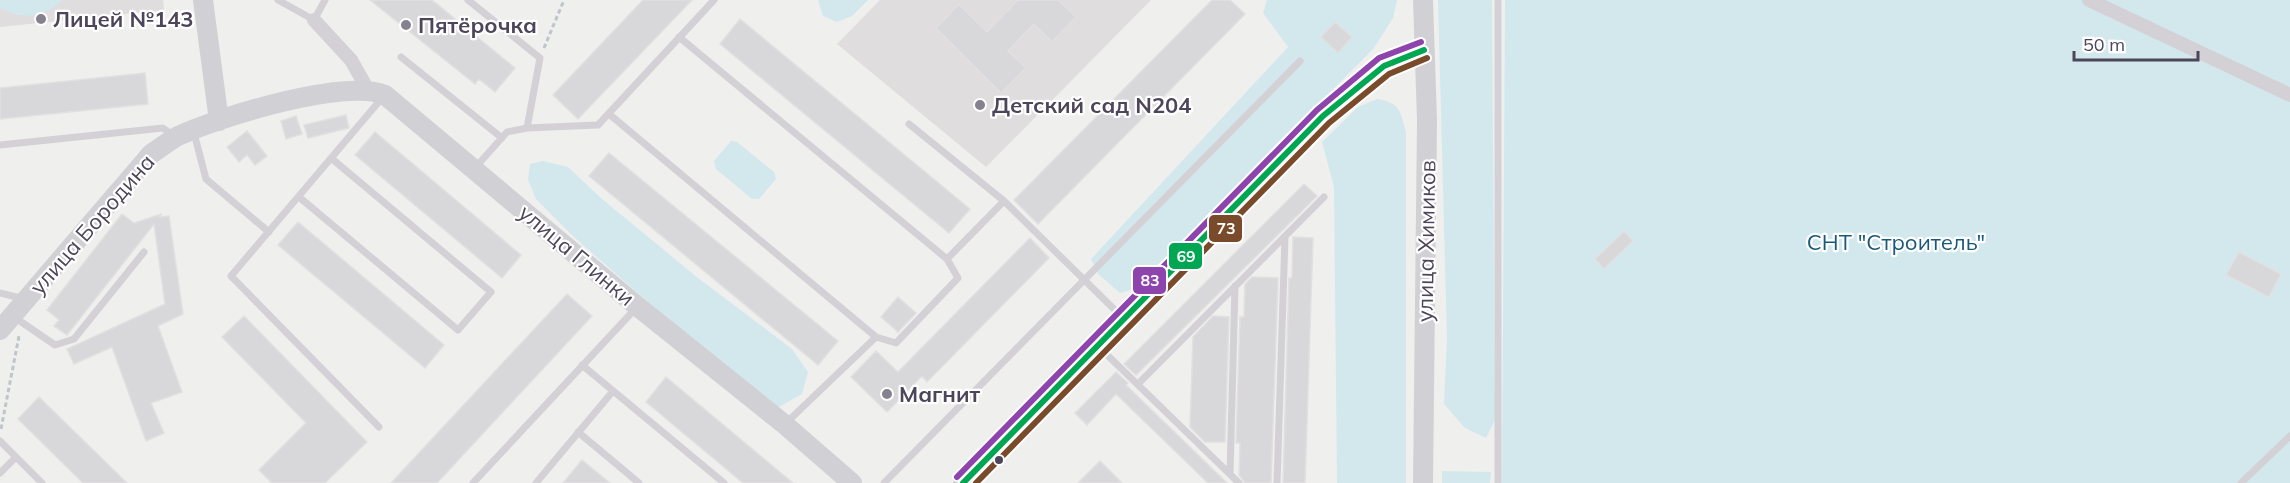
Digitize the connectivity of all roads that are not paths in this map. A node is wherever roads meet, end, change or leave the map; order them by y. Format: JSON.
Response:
{"nodes":[{"id":1,"x":204,"y":0,"type":"edge"},
{"id":2,"x":278,"y":0,"type":"edge"},
{"id":3,"x":325,"y":0,"type":"edge"},
{"id":4,"x":468,"y":0,"type":"edge"},
{"id":5,"x":714,"y":0,"type":"edge"},
{"id":6,"x":1423,"y":0,"type":"edge"},
{"id":7,"x":1498,"y":0,"type":"edge"},
{"id":8,"x":2089,"y":0,"type":"edge"},
{"id":9,"x":314,"y":20,"type":"junction"},
{"id":10,"x":679,"y":37,"type":"junction"},
{"id":11,"x":1424,"y":50,"type":"junction"},
{"id":12,"x":401,"y":57,"type":"dead end"},
{"id":13,"x":1300,"y":61,"type":"dead end"},
{"id":14,"x":376,"y":92,"type":"junction"},
{"id":15,"x":2290,"y":95,"type":"edge"},
{"id":16,"x":609,"y":114,"type":"junction"},
{"id":17,"x":219,"y":121,"type":"junction"},
{"id":18,"x":909,"y":124,"type":"dead end"},
{"id":19,"x":527,"y":128,"type":"junction"},
{"id":20,"x":184,"y":134,"type":"junction"},
{"id":21,"x":502,"y":138,"type":"junction"},
{"id":22,"x":0,"y":145,"type":"edge"},
{"id":23,"x":331,"y":158,"type":"junction"},
{"id":24,"x":474,"y":169,"type":"junction"},
{"id":25,"x":298,"y":197,"type":"junction"},
{"id":26,"x":1324,"y":197,"type":"dead end"},
{"id":27,"x":1004,"y":201,"type":"junction"},
{"id":28,"x":269,"y":232,"type":"junction"},
{"id":29,"x":1285,"y":236,"type":"junction"},
{"id":30,"x":144,"y":252,"type":"dead end"},
{"id":31,"x":947,"y":259,"type":"junction"},
{"id":32,"x":1084,"y":280,"type":"junction"},
{"id":33,"x":1235,"y":286,"type":"junction"},
{"id":34,"x":0,"y":293,"type":"edge"},
{"id":35,"x":26,"y":299,"type":"junction"},
{"id":36,"x":638,"y":306,"type":"junction"},
{"id":37,"x":1123,"y":319,"type":"junction"},
{"id":38,"x":11,"y":323,"type":"edge"},
{"id":39,"x":876,"y":337,"type":"junction"},
{"id":40,"x":1098,"y":345,"type":"junction"},
{"id":41,"x":582,"y":365,"type":"junction"},
{"id":42,"x":1138,"y":384,"type":"junction"},
{"id":43,"x":613,"y":391,"type":"junction"},
{"id":44,"x":784,"y":424,"type":"junction"},
{"id":45,"x":379,"y":427,"type":"dead end"},
{"id":46,"x":578,"y":432,"type":"junction"},
{"id":47,"x":2290,"y":436,"type":"edge"},
{"id":48,"x":0,"y":441,"type":"edge"},
{"id":49,"x":15,"y":458,"type":"junction"},
{"id":50,"x":0,"y":473,"type":"edge"},
{"id":51,"x":1230,"y":474,"type":"junction"},
{"id":52,"x":42,"y":483,"type":"edge"},
{"id":53,"x":473,"y":483,"type":"edge"},
{"id":54,"x":536,"y":483,"type":"edge"},
{"id":55,"x":639,"y":483,"type":"edge"},
{"id":56,"x":724,"y":483,"type":"edge"},
{"id":57,"x":852,"y":483,"type":"edge"},
{"id":58,"x":884,"y":483,"type":"edge"},
{"id":59,"x":963,"y":483,"type":"edge"},
{"id":60,"x":1239,"y":483,"type":"edge"},
{"id":61,"x":1277,"y":483,"type":"edge"},
{"id":62,"x":1423,"y":483,"type":"edge"},
{"id":63,"x":1498,"y":483,"type":"edge"},
{"id":64,"x":2241,"y":483,"type":"edge"}],
"edges":[{"from":1,"to":17,"type":"street"},
{"from":2,"to":9,"type":"lane"},
{"from":3,"to":9,"type":"lane"},
{"from":4,"to":19,"type":"lane"},
{"from":5,"to":10,"type":"lane"},
{"from":6,"to":11,"type":"street","name":"улица Химиков"},
{"from":7,"to":63,"type":"lane"},
{"from":8,"to":15,"type":"street"},
{"from":9,"to":14,"type":"street","name":"улица Глинки"},
{"from":10,"to":16,"type":"lane"},
{"from":10,"to":31,"type":"lane"},
{"from":11,"to":37,"type":"street"},
{"from":11,"to":62,"type":"street","name":"улица Химиков"},
{"from":12,"to":21,"type":"lane"},
{"from":13,"to":32,"type":"lane"},
{"from":14,"to":17,"type":"street","name":"улица Бородина"},
{"from":14,"to":23,"type":"lane"},
{"from":14,"to":24,"type":"street","name":"улица Глинки"},
{"from":16,"to":19,"type":"lane"},
{"from":16,"to":39,"type":"lane"},
{"from":17,"to":20,"type":"street","name":"улица Бородина"},
{"from":18,"to":27,"type":"lane"},
{"from":19,"to":21,"type":"lane"},
{"from":20,"to":22,"type":"lane"},
{"from":20,"to":28,"type":"lane"},
{"from":20,"to":35,"type":"street","name":"улица Бородина"},
{"from":21,"to":24,"type":"lane"},
{"from":23,"to":25,"type":"lane"},
{"from":23,"to":25,"type":"lane"},
{"from":24,"to":36,"type":"street","name":"улица Глинки"},
{"from":25,"to":28,"type":"lane"},
{"from":26,"to":29,"type":"lane"},
{"from":27,"to":31,"type":"lane"},
{"from":27,"to":32,"type":"lane"},
{"from":28,"to":45,"type":"lane"},
{"from":29,"to":33,"type":"lane"},
{"from":29,"to":61,"type":"lane"},
{"from":30,"to":38,"type":"lane"},
{"from":31,"to":39,"type":"lane"},
{"from":32,"to":37,"type":"lane"},
{"from":32,"to":58,"type":"lane"},
{"from":33,"to":42,"type":"lane"},
{"from":33,"to":51,"type":"lane"},
{"from":34,"to":35,"type":"lane"},
{"from":35,"to":38,"type":"street","name":"улица Бородина"},
{"from":36,"to":41,"type":"lane"},
{"from":36,"to":44,"type":"street","name":"улица Глинки"},
{"from":37,"to":40,"type":"street"},
{"from":39,"to":44,"type":"lane"},
{"from":40,"to":42,"type":"lane"},
{"from":40,"to":59,"type":"street"},
{"from":41,"to":43,"type":"lane"},
{"from":41,"to":53,"type":"lane"},
{"from":42,"to":51,"type":"lane"},
{"from":43,"to":46,"type":"lane"},
{"from":43,"to":56,"type":"lane"},
{"from":44,"to":57,"type":"street","name":"улица Глинки"},
{"from":46,"to":54,"type":"lane"},
{"from":46,"to":55,"type":"lane"},
{"from":47,"to":64,"type":"lane"},
{"from":48,"to":49,"type":"lane"},
{"from":49,"to":50,"type":"lane"},
{"from":49,"to":52,"type":"lane"},
{"from":51,"to":60,"type":"lane"}]}
